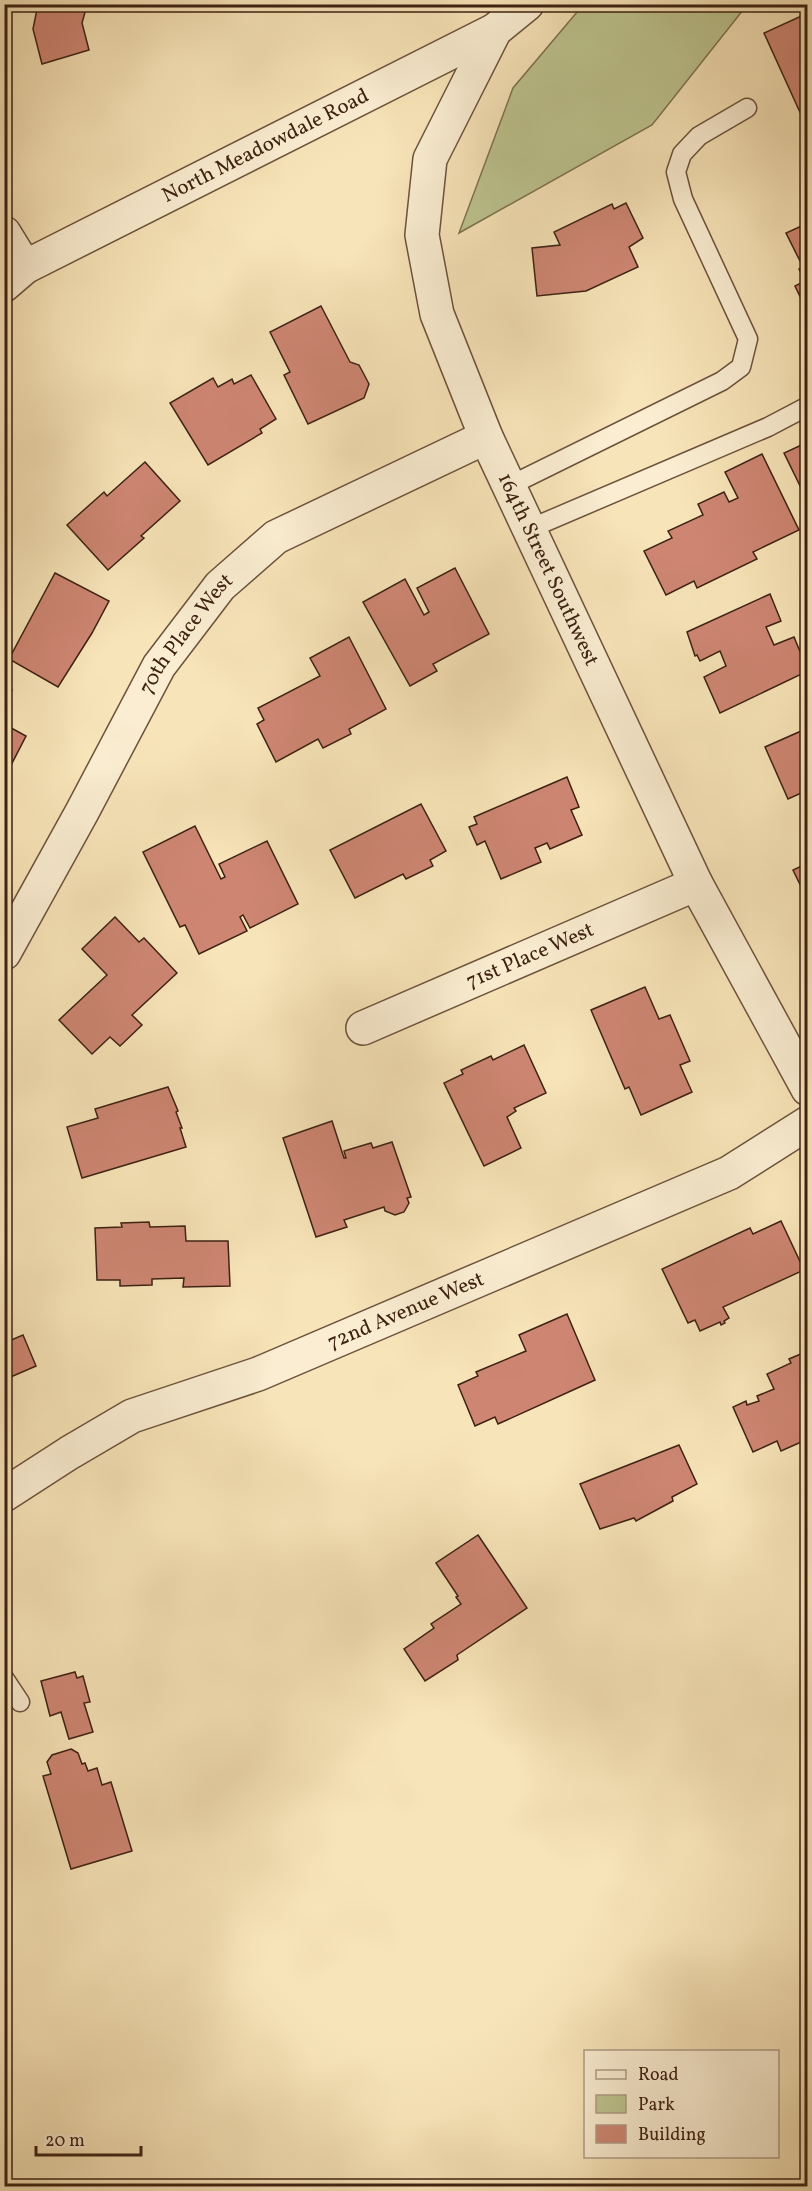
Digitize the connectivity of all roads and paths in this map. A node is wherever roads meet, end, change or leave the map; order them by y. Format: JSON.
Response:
{"nodes":[{"id":1,"x":527,"y":4,"type":"edge"},
{"id":2,"x":495,"y":30,"type":"junction"},
{"id":3,"x":747,"y":108,"type":"dead end"},
{"id":4,"x":4,"y":234,"type":"edge"},
{"id":5,"x":15,"y":276,"type":"edge"},
{"id":6,"x":807,"y":406,"type":"edge"},
{"id":7,"x":486,"y":437,"type":"junction"},
{"id":8,"x":509,"y":486,"type":"junction"},
{"id":9,"x":529,"y":529,"type":"junction"},
{"id":10,"x":696,"y":884,"type":"junction"},
{"id":11,"x":4,"y":953,"type":"edge"},
{"id":12,"x":363,"y":1028,"type":"dead end"},
{"id":13,"x":807,"y":1089,"type":"edge"},
{"id":14,"x":807,"y":1123,"type":"edge"},
{"id":15,"x":4,"y":1495,"type":"edge"},
{"id":16,"x":4,"y":1678,"type":"edge"},
{"id":17,"x":20,"y":1702,"type":"dead end"}],
"edges":[{"from":1,"to":2,"type":"street","name":"North Meadowdale Road"},
{"from":2,"to":5,"type":"street","name":"North Meadowdale Road"},
{"from":2,"to":7,"type":"street","name":"164th Street Southwest"},
{"from":3,"to":8,"type":"lane"},
{"from":4,"to":5,"type":"street"},
{"from":6,"to":9,"type":"lane"},
{"from":7,"to":8,"type":"street","name":"164th Street Southwest"},
{"from":7,"to":11,"type":"street","name":"70th Place West"},
{"from":8,"to":9,"type":"street","name":"164th Street Southwest"},
{"from":9,"to":10,"type":"street","name":"164th Street Southwest"},
{"from":10,"to":12,"type":"street","name":"71st Place West"},
{"from":10,"to":13,"type":"street","name":"164th Street Southwest"},
{"from":14,"to":15,"type":"street","name":"72nd Avenue West"},
{"from":16,"to":17,"type":"lane"}]}
